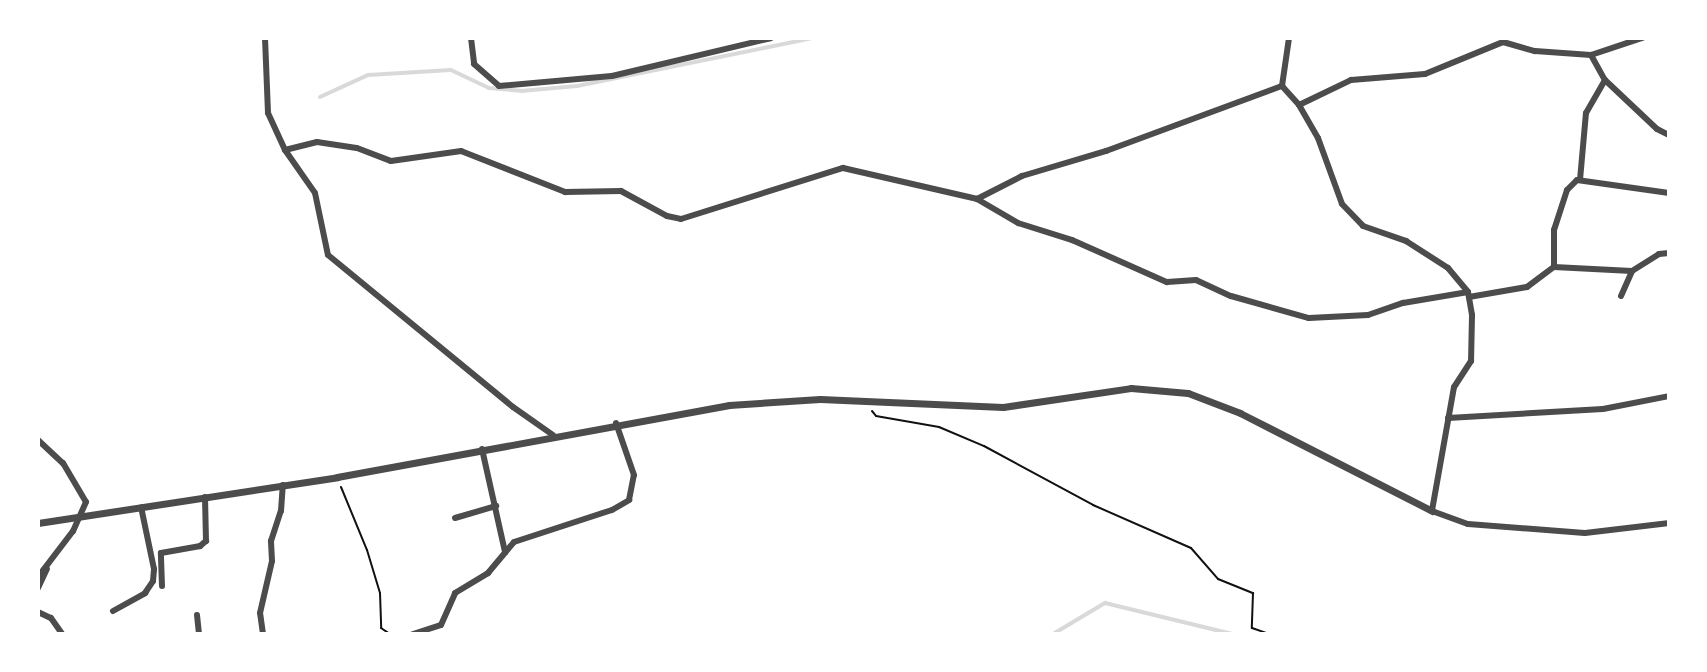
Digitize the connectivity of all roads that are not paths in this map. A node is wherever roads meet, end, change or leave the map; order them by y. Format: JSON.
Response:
{"nodes":[{"id":1,"x":265,"y":38,"type":"edge"},
{"id":2,"x":471,"y":38,"type":"edge"},
{"id":3,"x":771,"y":38,"type":"edge"},
{"id":4,"x":1289,"y":38,"type":"edge"},
{"id":5,"x":1642,"y":38,"type":"edge"},
{"id":6,"x":1591,"y":55,"type":"junction"},
{"id":7,"x":1605,"y":80,"type":"junction"},
{"id":8,"x":1282,"y":86,"type":"junction"},
{"id":9,"x":1299,"y":105,"type":"junction"},
{"id":10,"x":1669,"y":135,"type":"edge"},
{"id":11,"x":285,"y":150,"type":"junction"},
{"id":12,"x":1580,"y":180,"type":"junction"},
{"id":13,"x":1669,"y":193,"type":"edge"},
{"id":14,"x":977,"y":199,"type":"junction"},
{"id":15,"x":1669,"y":253,"type":"edge"},
{"id":16,"x":1554,"y":267,"type":"junction"},
{"id":17,"x":1632,"y":271,"type":"junction"},
{"id":18,"x":1468,"y":294,"type":"junction"},
{"id":19,"x":1621,"y":296,"type":"dead end"},
{"id":20,"x":1669,"y":396,"type":"edge"},
{"id":21,"x":1448,"y":418,"type":"junction"},
{"id":22,"x":616,"y":423,"type":"junction"},
{"id":23,"x":553,"y":435,"type":"junction"},
{"id":24,"x":38,"y":440,"type":"edge"},
{"id":25,"x":482,"y":449,"type":"junction"},
{"id":26,"x":283,"y":485,"type":"junction"},
{"id":27,"x":205,"y":497,"type":"junction"},
{"id":28,"x":496,"y":506,"type":"junction"},
{"id":29,"x":141,"y":507,"type":"junction"},
{"id":30,"x":1432,"y":511,"type":"junction"},
{"id":31,"x":82,"y":516,"type":"junction"},
{"id":32,"x":455,"y":518,"type":"dead end"},
{"id":33,"x":38,"y":523,"type":"edge"},
{"id":34,"x":1669,"y":523,"type":"edge"},
{"id":35,"x":505,"y":552,"type":"junction"},
{"id":36,"x":52,"y":559,"type":"junction"},
{"id":37,"x":38,"y":577,"type":"edge"},
{"id":38,"x":162,"y":586,"type":"dead end"},
{"id":39,"x":38,"y":588,"type":"edge"},
{"id":40,"x":113,"y":611,"type":"dead end"},
{"id":41,"x":38,"y":612,"type":"edge"},
{"id":42,"x":197,"y":615,"type":"dead end"},
{"id":43,"x":62,"y":634,"type":"edge"},
{"id":44,"x":199,"y":634,"type":"edge"},
{"id":45,"x":263,"y":634,"type":"edge"},
{"id":46,"x":413,"y":634,"type":"edge"}],
"edges":[{"from":1,"to":11,"type":"street"},
{"from":2,"to":3,"type":"street"},
{"from":4,"to":8,"type":"street"},
{"from":5,"to":6,"type":"street"},
{"from":6,"to":7,"type":"street"},
{"from":6,"to":9,"type":"street"},
{"from":7,"to":10,"type":"street"},
{"from":7,"to":12,"type":"street"},
{"from":8,"to":9,"type":"street"},
{"from":8,"to":14,"type":"street"},
{"from":9,"to":18,"type":"street"},
{"from":11,"to":14,"type":"street"},
{"from":11,"to":23,"type":"street"},
{"from":12,"to":13,"type":"street"},
{"from":12,"to":16,"type":"street"},
{"from":14,"to":18,"type":"street"},
{"from":15,"to":17,"type":"street"},
{"from":16,"to":17,"type":"street"},
{"from":16,"to":18,"type":"street"},
{"from":17,"to":19,"type":"street"},
{"from":18,"to":21,"type":"street"},
{"from":20,"to":21,"type":"street"},
{"from":21,"to":30,"type":"street"},
{"from":22,"to":23,"type":"street"},
{"from":22,"to":30,"type":"street"},
{"from":22,"to":35,"type":"street"},
{"from":23,"to":25,"type":"street"},
{"from":24,"to":31,"type":"street"},
{"from":25,"to":26,"type":"street"},
{"from":25,"to":28,"type":"street"},
{"from":26,"to":27,"type":"street"},
{"from":26,"to":45,"type":"street"},
{"from":27,"to":29,"type":"street"},
{"from":27,"to":38,"type":"street"},
{"from":28,"to":32,"type":"street"},
{"from":28,"to":35,"type":"street"},
{"from":29,"to":31,"type":"street"},
{"from":29,"to":40,"type":"street"},
{"from":30,"to":34,"type":"street"},
{"from":31,"to":33,"type":"street"},
{"from":31,"to":36,"type":"street"},
{"from":35,"to":46,"type":"street"},
{"from":36,"to":37,"type":"street"},
{"from":36,"to":39,"type":"street"},
{"from":41,"to":43,"type":"street"},
{"from":42,"to":44,"type":"street"}]}
